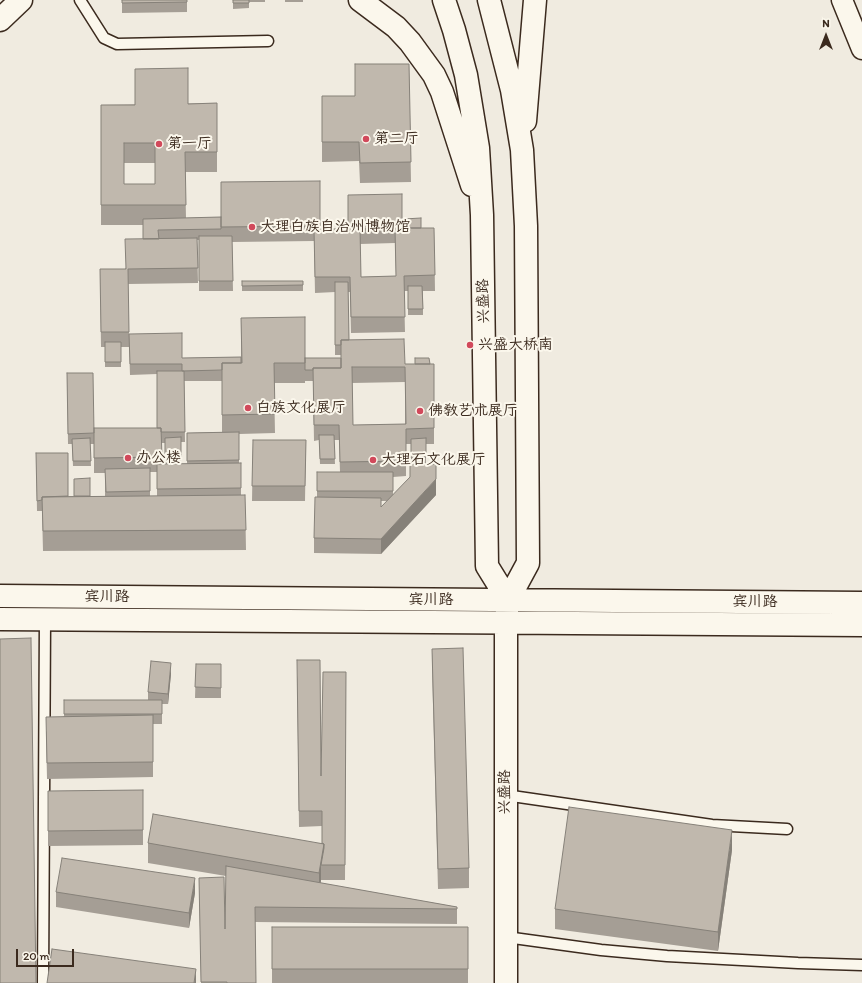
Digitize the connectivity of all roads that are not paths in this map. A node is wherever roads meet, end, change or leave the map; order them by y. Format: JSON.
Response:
{"nodes":[{"id":1,"x":80,"y":0,"type":"edge"},
{"id":2,"x":360,"y":0,"type":"edge"},
{"id":3,"x":444,"y":0,"type":"edge"},
{"id":4,"x":489,"y":0,"type":"edge"},
{"id":5,"x":535,"y":0,"type":"edge"},
{"id":6,"x":842,"y":0,"type":"edge"},
{"id":7,"x":268,"y":41,"type":"dead end"},
{"id":8,"x":862,"y":49,"type":"edge"},
{"id":9,"x":522,"y":150,"type":"junction"},
{"id":10,"x":482,"y":214,"type":"junction"},
{"id":11,"x":0,"y":596,"type":"edge"},
{"id":12,"x":508,"y":600,"type":"junction"},
{"id":13,"x":862,"y":603,"type":"edge"},
{"id":14,"x":0,"y":618,"type":"edge"},
{"id":15,"x":45,"y":619,"type":"junction"},
{"id":16,"x":506,"y":622,"type":"junction"},
{"id":17,"x":862,"y":625,"type":"edge"},
{"id":18,"x":505,"y":795,"type":"junction"},
{"id":19,"x":787,"y":830,"type":"dead end"},
{"id":20,"x":506,"y":937,"type":"junction"},
{"id":21,"x":862,"y":965,"type":"edge"},
{"id":22,"x":43,"y":983,"type":"edge"},
{"id":23,"x":506,"y":983,"type":"edge"}],
"edges":[{"from":1,"to":7,"type":"lane"},
{"from":2,"to":10,"type":"street"},
{"from":3,"to":10,"type":"street","name":"兴盛路"},
{"from":4,"to":9,"type":"street","name":"兴盛路"},
{"from":5,"to":9,"type":"street"},
{"from":6,"to":8,"type":"street"},
{"from":9,"to":12,"type":"street","name":"兴盛路"},
{"from":10,"to":12,"type":"street","name":"兴盛路"},
{"from":11,"to":12,"type":"street","name":"宾川路"},
{"from":12,"to":13,"type":"street","name":"宾川路"},
{"from":12,"to":16,"type":"street","name":"兴盛路"},
{"from":14,"to":15,"type":"street","name":"宾川路"},
{"from":15,"to":16,"type":"street","name":"宾川路"},
{"from":15,"to":22,"type":"lane"},
{"from":16,"to":17,"type":"street","name":"宾川路"},
{"from":16,"to":18,"type":"street","name":"兴盛路"},
{"from":18,"to":19,"type":"lane"},
{"from":18,"to":20,"type":"street","name":"兴盛路"},
{"from":20,"to":21,"type":"lane"},
{"from":20,"to":23,"type":"street","name":"兴盛路"}]}
